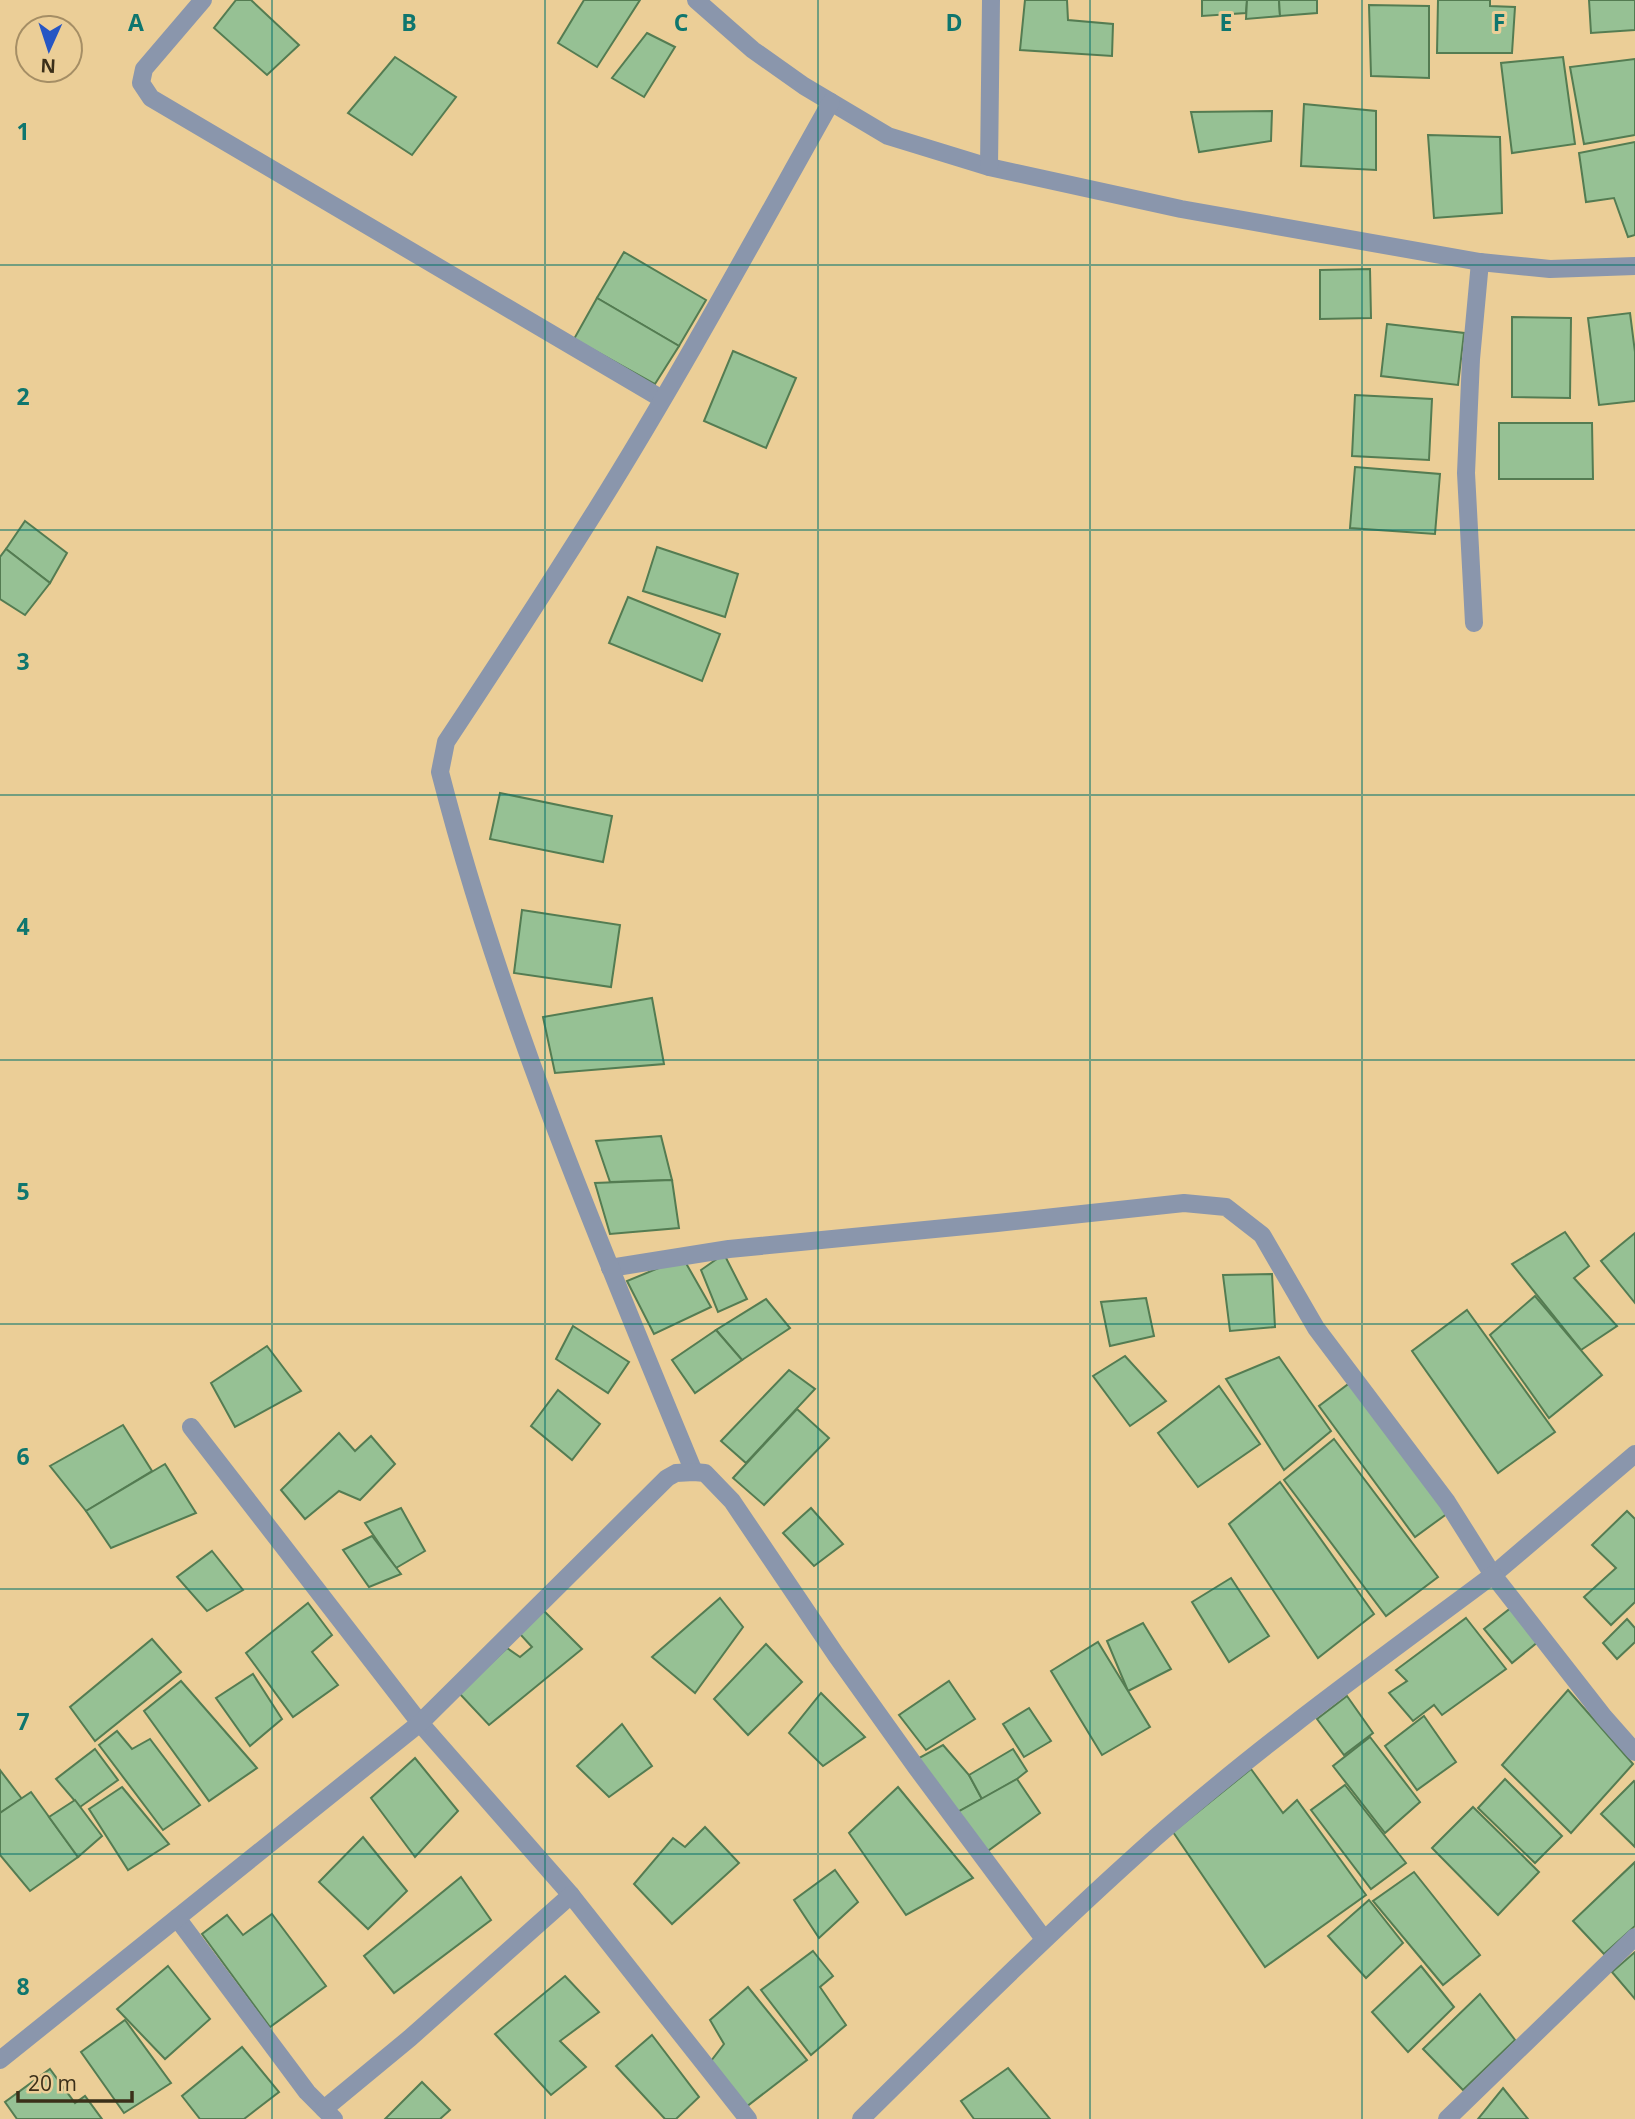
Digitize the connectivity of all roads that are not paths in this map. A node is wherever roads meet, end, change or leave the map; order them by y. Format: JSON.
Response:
{"nodes":[{"id":1,"x":203,"y":0,"type":"edge"},
{"id":2,"x":696,"y":0,"type":"edge"},
{"id":3,"x":991,"y":0,"type":"edge"},
{"id":4,"x":831,"y":102,"type":"junction"},
{"id":5,"x":989,"y":167,"type":"junction"},
{"id":6,"x":1480,"y":262,"type":"junction"},
{"id":7,"x":1635,"y":266,"type":"edge"},
{"id":8,"x":662,"y":399,"type":"junction"},
{"id":9,"x":1474,"y":623,"type":"dead end"},
{"id":10,"x":610,"y":1268,"type":"junction"},
{"id":11,"x":191,"y":1427,"type":"dead end"},
{"id":12,"x":1635,"y":1454,"type":"edge"},
{"id":13,"x":694,"y":1472,"type":"junction"},
{"id":14,"x":1493,"y":1575,"type":"junction"},
{"id":15,"x":420,"y":1723,"type":"junction"},
{"id":16,"x":1635,"y":1752,"type":"edge"},
{"id":17,"x":571,"y":1895,"type":"junction"},
{"id":18,"x":177,"y":1918,"type":"junction"},
{"id":19,"x":1635,"y":1937,"type":"edge"},
{"id":20,"x":1044,"y":1940,"type":"junction"},
{"id":21,"x":0,"y":2060,"type":"edge"},
{"id":22,"x":329,"y":2114,"type":"edge"},
{"id":23,"x":748,"y":2119,"type":"edge"},
{"id":24,"x":861,"y":2119,"type":"edge"},
{"id":25,"x":1447,"y":2119,"type":"edge"}],
"edges":[{"from":1,"to":8,"type":"street"},
{"from":2,"to":4,"type":"street"},
{"from":3,"to":5,"type":"street"},
{"from":4,"to":5,"type":"street"},
{"from":4,"to":8,"type":"street"},
{"from":5,"to":6,"type":"street"},
{"from":6,"to":7,"type":"street"},
{"from":6,"to":9,"type":"street"},
{"from":8,"to":10,"type":"street"},
{"from":10,"to":13,"type":"street"},
{"from":10,"to":14,"type":"street"},
{"from":11,"to":15,"type":"street"},
{"from":12,"to":14,"type":"street"},
{"from":13,"to":15,"type":"street"},
{"from":13,"to":20,"type":"street"},
{"from":14,"to":16,"type":"street"},
{"from":14,"to":20,"type":"street"},
{"from":15,"to":17,"type":"street"},
{"from":15,"to":18,"type":"street"},
{"from":17,"to":22,"type":"street"},
{"from":17,"to":23,"type":"street"},
{"from":18,"to":21,"type":"street"},
{"from":18,"to":22,"type":"street"},
{"from":19,"to":25,"type":"street"},
{"from":20,"to":24,"type":"street"}]}
